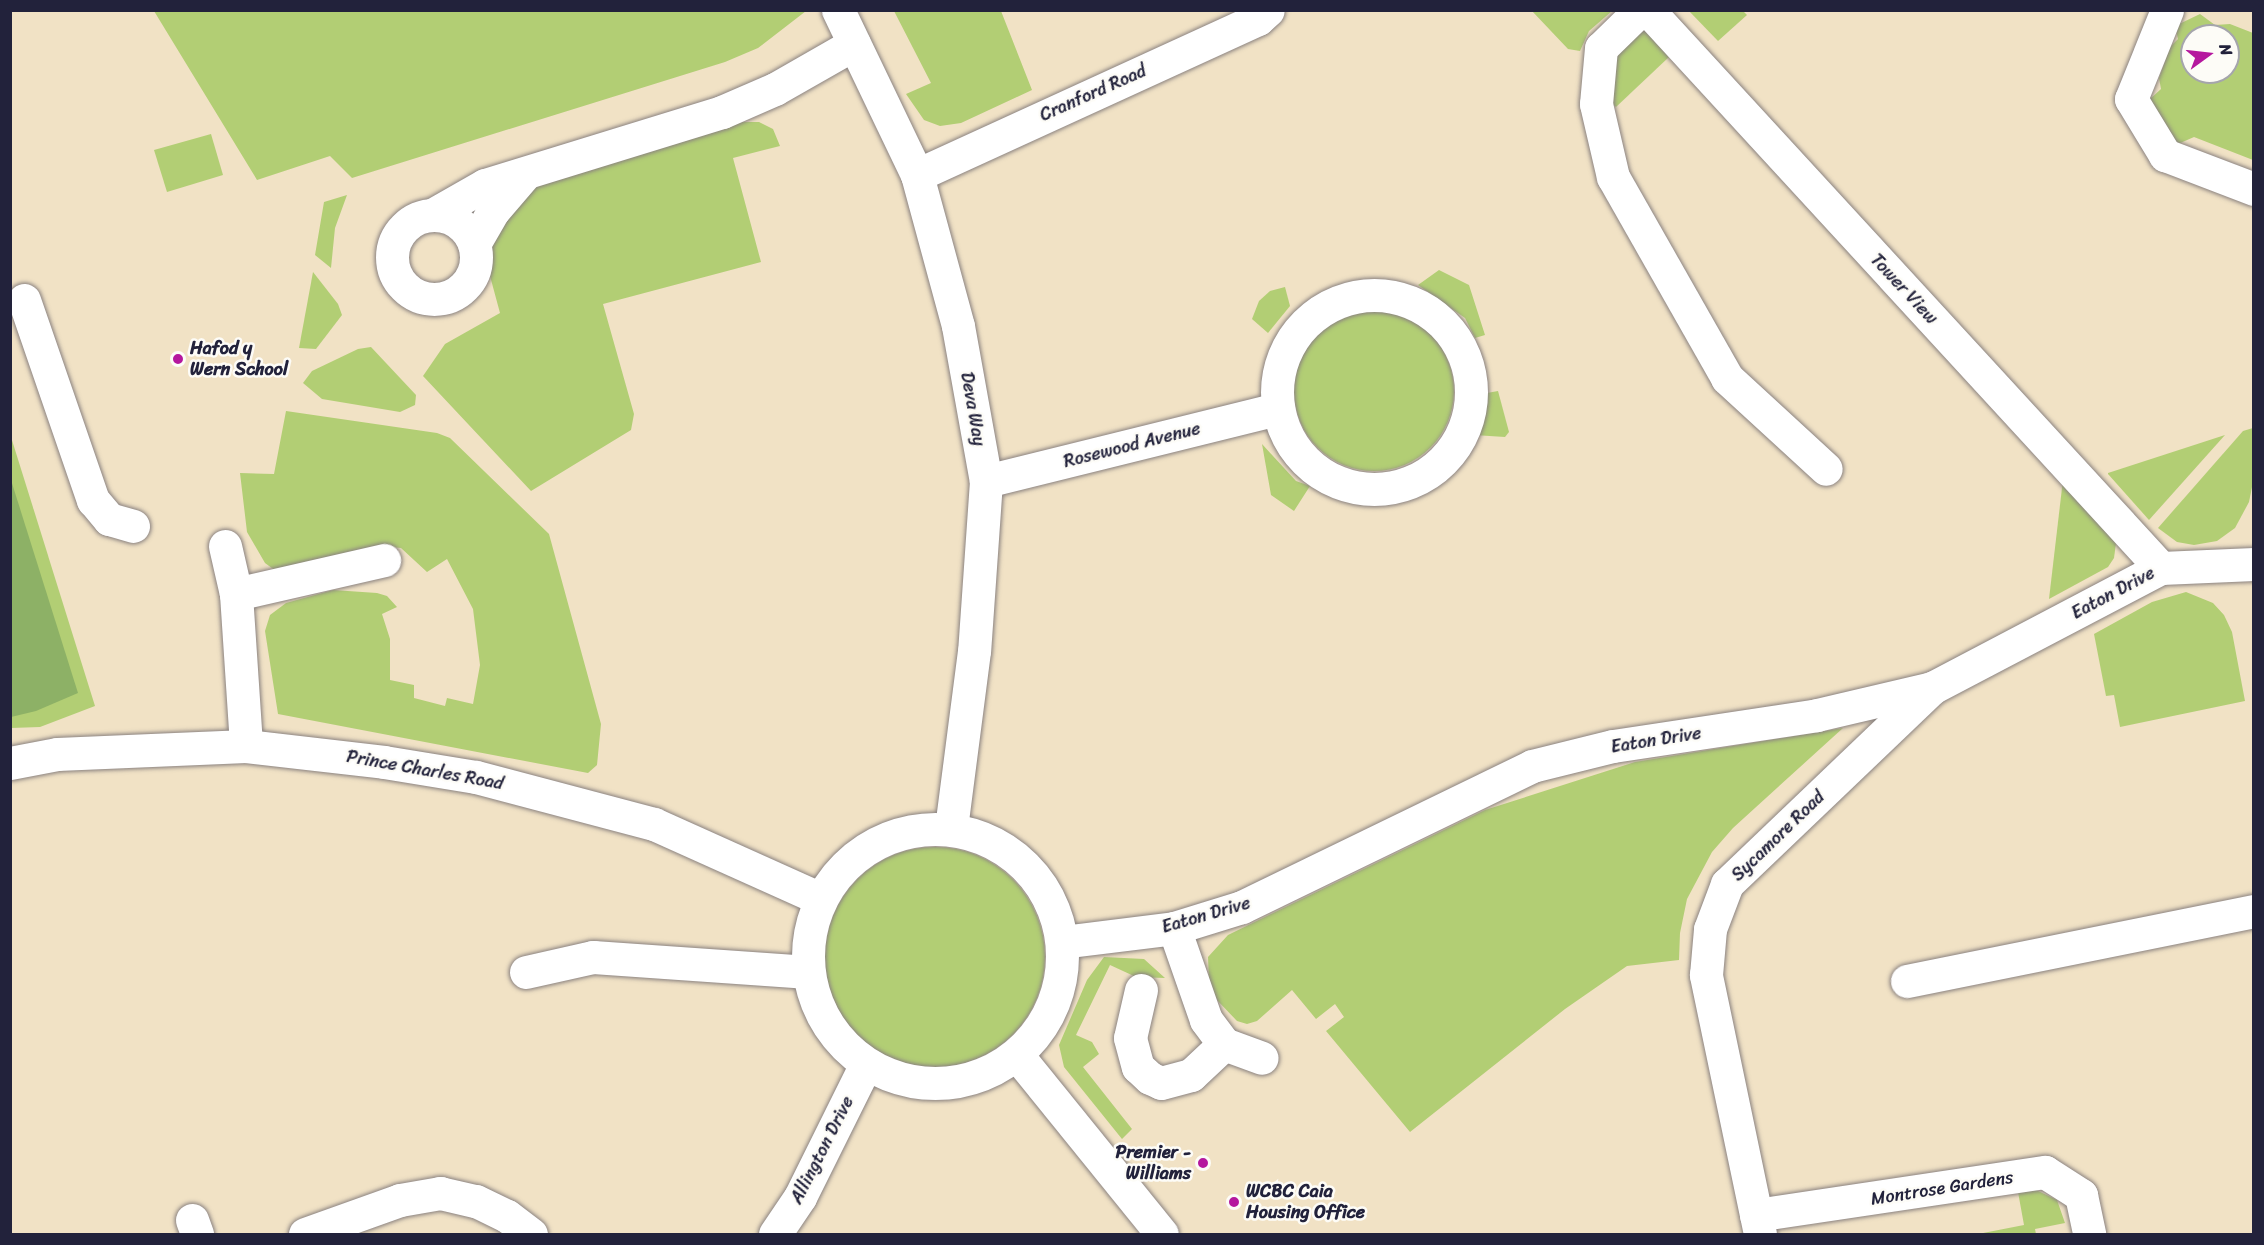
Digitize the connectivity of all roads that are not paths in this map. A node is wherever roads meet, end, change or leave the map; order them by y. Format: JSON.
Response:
{"nodes":[{"id":1,"x":838,"y":10,"type":"edge"},
{"id":2,"x":1268,"y":10,"type":"edge"},
{"id":3,"x":1640,"y":10,"type":"edge"},
{"id":4,"x":1648,"y":10,"type":"edge"},
{"id":5,"x":2167,"y":10,"type":"edge"},
{"id":6,"x":855,"y":45,"type":"junction"},
{"id":7,"x":525,"y":174,"type":"junction"},
{"id":8,"x":916,"y":175,"type":"junction"},
{"id":9,"x":2253,"y":189,"type":"edge"},
{"id":10,"x":432,"y":215,"type":"junction"},
{"id":11,"x":474,"y":244,"type":"junction"},
{"id":12,"x":24,"y":300,"type":"dead end"},
{"id":13,"x":1278,"y":410,"type":"junction"},
{"id":14,"x":1826,"y":469,"type":"dead end"},
{"id":15,"x":986,"y":481,"type":"junction"},
{"id":16,"x":133,"y":526,"type":"dead end"},
{"id":17,"x":225,"y":546,"type":"dead end"},
{"id":18,"x":384,"y":560,"type":"dead end"},
{"id":19,"x":2253,"y":564,"type":"edge"},
{"id":20,"x":2161,"y":568,"type":"junction"},
{"id":21,"x":236,"y":594,"type":"junction"},
{"id":22,"x":1932,"y":688,"type":"junction"},
{"id":23,"x":246,"y":746,"type":"junction"},
{"id":24,"x":10,"y":763,"type":"edge"},
{"id":25,"x":951,"y":829,"type":"junction"},
{"id":26,"x":820,"y":899,"type":"junction"},
{"id":27,"x":2253,"y":911,"type":"edge"},
{"id":28,"x":1174,"y":928,"type":"junction"},
{"id":29,"x":1062,"y":942,"type":"junction"},
{"id":30,"x":526,"y":972,"type":"dead end"},
{"id":31,"x":808,"y":972,"type":"junction"},
{"id":32,"x":1907,"y":981,"type":"dead end"},
{"id":33,"x":1141,"y":990,"type":"dead end"},
{"id":34,"x":1224,"y":1044,"type":"junction"},
{"id":35,"x":1017,"y":1055,"type":"junction"},
{"id":36,"x":1262,"y":1058,"type":"dead end"},
{"id":37,"x":866,"y":1064,"type":"junction"},
{"id":38,"x":1758,"y":1225,"type":"edge"},
{"id":39,"x":305,"y":1234,"type":"edge"},
{"id":40,"x":531,"y":1234,"type":"edge"},
{"id":41,"x":775,"y":1234,"type":"edge"},
{"id":42,"x":1162,"y":1234,"type":"edge"},
{"id":43,"x":2089,"y":1234,"type":"edge"}],
"edges":[{"from":1,"to":6,"type":"street","name":"Deva Way"},
{"from":2,"to":8,"type":"street","name":"Cranford Road"},
{"from":3,"to":14,"type":"street"},
{"from":4,"to":20,"type":"street","name":"Tower View"},
{"from":5,"to":9,"type":"street"},
{"from":6,"to":7,"type":"street"},
{"from":6,"to":8,"type":"street","name":"Deva Way"},
{"from":7,"to":10,"type":"street"},
{"from":7,"to":11,"type":"street"},
{"from":8,"to":15,"type":"street","name":"Deva Way"},
{"from":10,"to":11,"type":"street"},
{"from":10,"to":11,"type":"street"},
{"from":12,"to":16,"type":"street"},
{"from":13,"to":13,"type":"street"},
{"from":13,"to":15,"type":"street","name":"Rosewood Avenue"},
{"from":15,"to":25,"type":"street","name":"Deva Way"},
{"from":17,"to":21,"type":"street"},
{"from":18,"to":21,"type":"street"},
{"from":19,"to":20,"type":"street","name":"Eaton Drive"},
{"from":20,"to":22,"type":"street","name":"Eaton Drive"},
{"from":21,"to":23,"type":"street"},
{"from":22,"to":28,"type":"street","name":"Eaton Drive"},
{"from":22,"to":38,"type":"street","name":"Sycamore Road"},
{"from":23,"to":24,"type":"street","name":"Prince Charles Road"},
{"from":23,"to":26,"type":"street","name":"Prince Charles Road"},
{"from":25,"to":26,"type":"street"},
{"from":25,"to":29,"type":"street"},
{"from":26,"to":31,"type":"street"},
{"from":27,"to":32,"type":"street"},
{"from":28,"to":29,"type":"street","name":"Eaton Drive"},
{"from":28,"to":34,"type":"street"},
{"from":29,"to":35,"type":"street"},
{"from":30,"to":31,"type":"street"},
{"from":31,"to":37,"type":"street"},
{"from":33,"to":34,"type":"street"},
{"from":34,"to":36,"type":"street"},
{"from":35,"to":37,"type":"street"},
{"from":35,"to":42,"type":"street"},
{"from":37,"to":41,"type":"street","name":"Allington Drive"},
{"from":38,"to":43,"type":"street","name":"Montrose Gardens"},
{"from":39,"to":40,"type":"street"}]}
